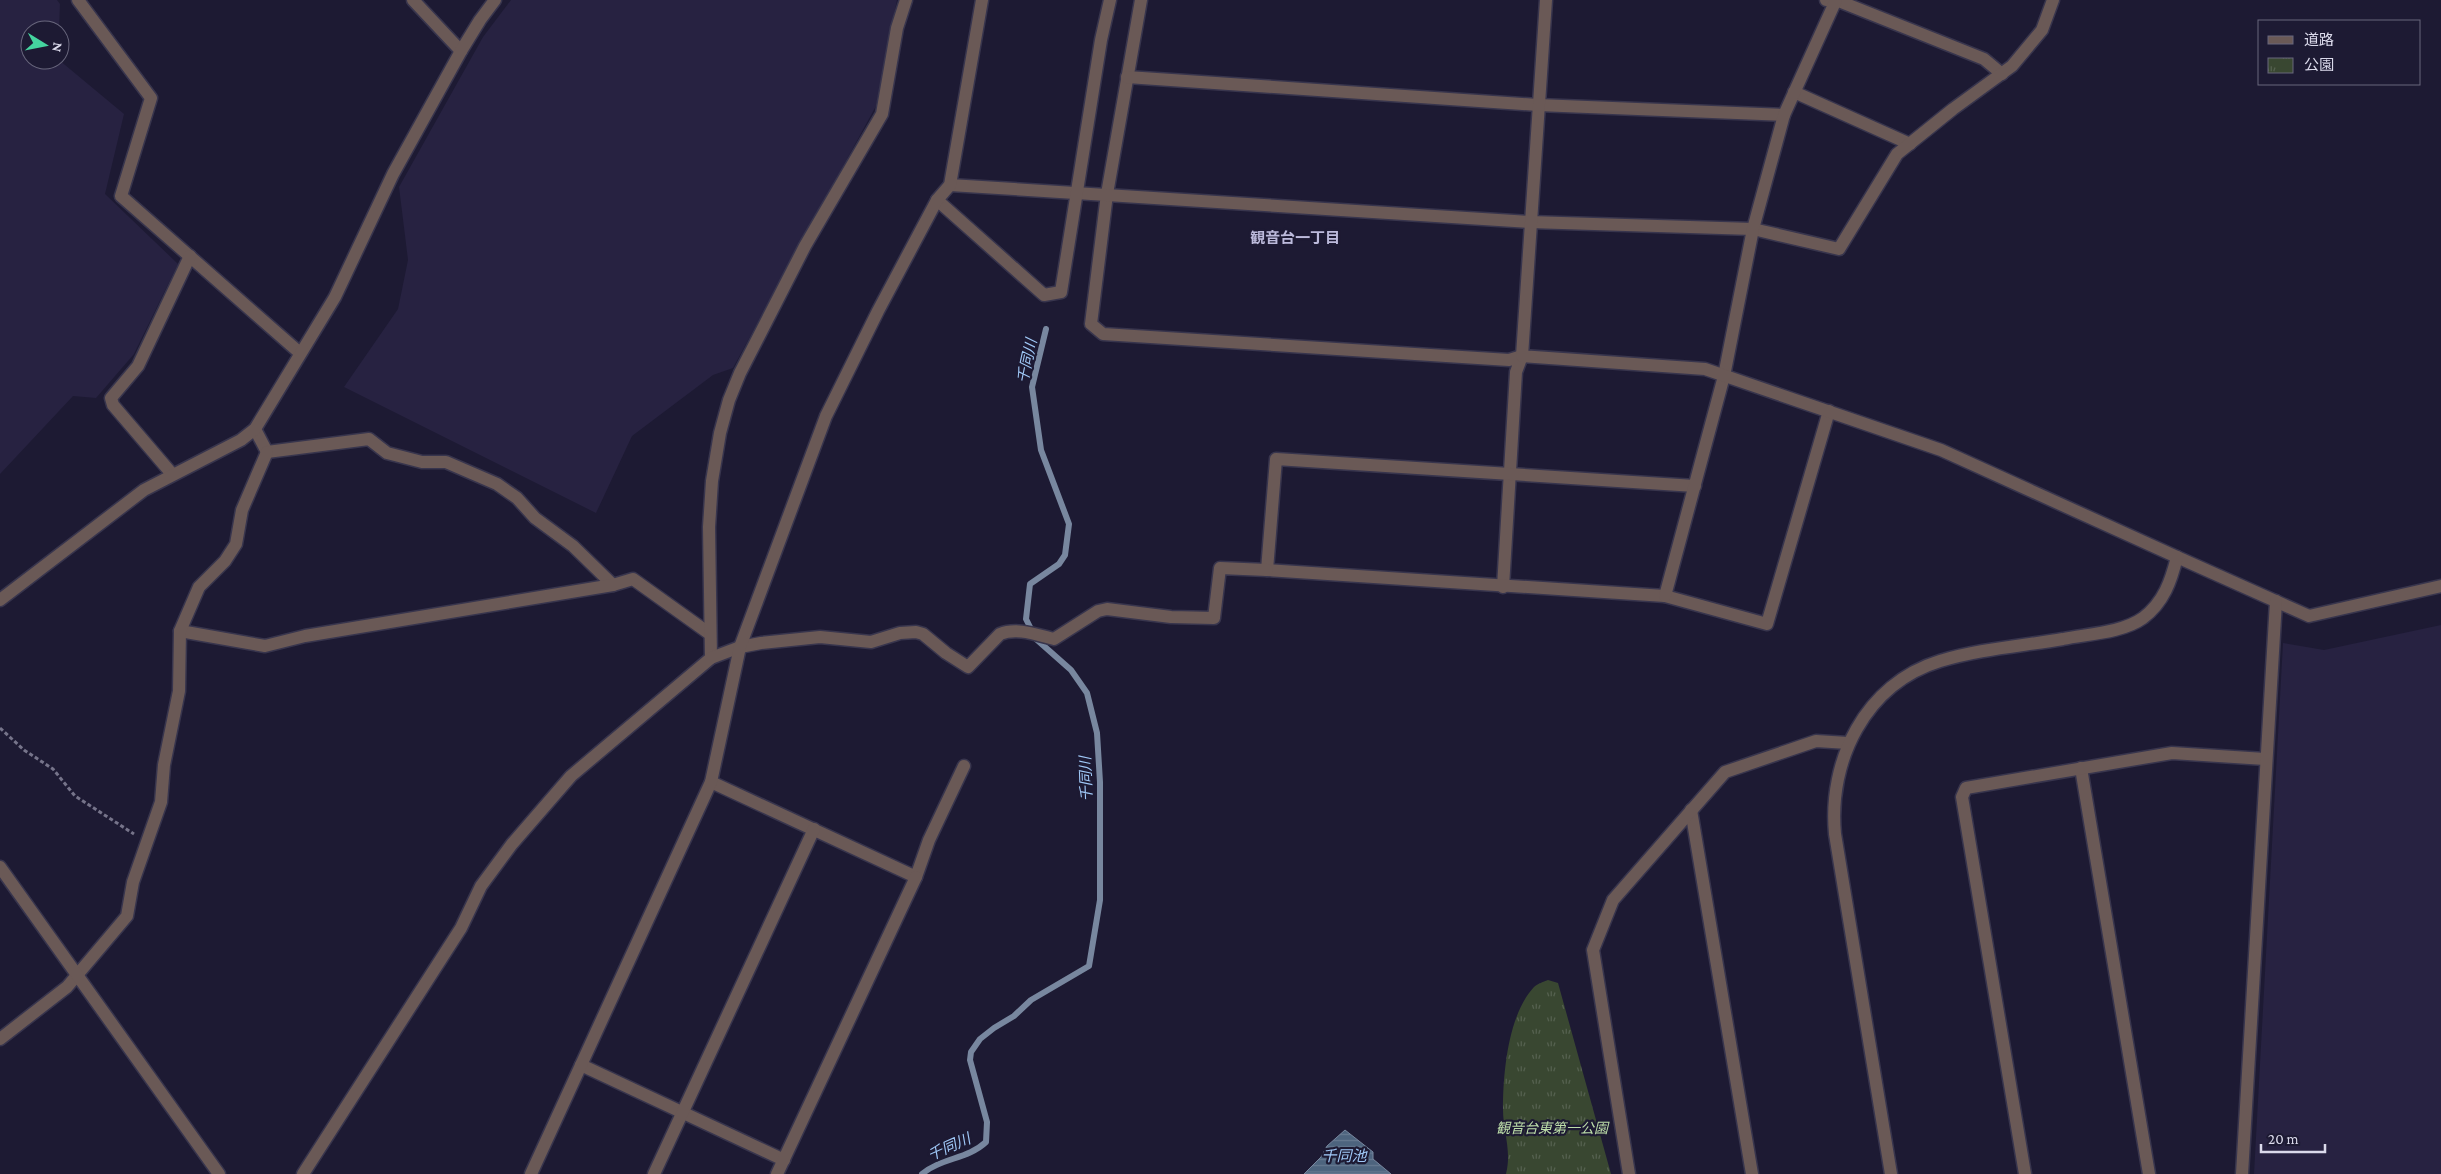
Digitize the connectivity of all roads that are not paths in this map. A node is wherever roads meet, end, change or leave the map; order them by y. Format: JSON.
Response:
{"nodes":[{"id":1,"x":78,"y":0,"type":"edge"},
{"id":2,"x":413,"y":0,"type":"edge"},
{"id":3,"x":495,"y":0,"type":"edge"},
{"id":4,"x":906,"y":0,"type":"edge"},
{"id":5,"x":982,"y":0,"type":"edge"},
{"id":6,"x":1110,"y":0,"type":"edge"},
{"id":7,"x":1140,"y":0,"type":"edge"},
{"id":8,"x":1546,"y":0,"type":"edge"},
{"id":9,"x":1826,"y":0,"type":"edge"},
{"id":10,"x":1836,"y":0,"type":"edge"},
{"id":11,"x":2053,"y":0,"type":"edge"},
{"id":12,"x":461,"y":51,"type":"junction"},
{"id":13,"x":2002,"y":74,"type":"junction"},
{"id":14,"x":1126,"y":77,"type":"junction"},
{"id":15,"x":1794,"y":92,"type":"junction"},
{"id":16,"x":1538,"y":105,"type":"junction"},
{"id":17,"x":1784,"y":115,"type":"junction"},
{"id":18,"x":1910,"y":144,"type":"junction"},
{"id":19,"x":950,"y":185,"type":"junction"},
{"id":20,"x":1076,"y":192,"type":"junction"},
{"id":21,"x":1107,"y":194,"type":"junction"},
{"id":22,"x":937,"y":200,"type":"junction"},
{"id":23,"x":1530,"y":222,"type":"junction"},
{"id":24,"x":1753,"y":229,"type":"junction"},
{"id":25,"x":190,"y":256,"type":"junction"},
{"id":26,"x":300,"y":353,"type":"junction"},
{"id":27,"x":1522,"y":356,"type":"junction"},
{"id":28,"x":1724,"y":376,"type":"junction"},
{"id":29,"x":1829,"y":412,"type":"junction"},
{"id":30,"x":255,"y":429,"type":"junction"},
{"id":31,"x":267,"y":452,"type":"junction"},
{"id":32,"x":172,"y":474,"type":"junction"},
{"id":33,"x":1510,"y":475,"type":"junction"},
{"id":34,"x":1695,"y":486,"type":"junction"},
{"id":35,"x":2177,"y":557,"type":"junction"},
{"id":36,"x":1267,"y":570,"type":"junction"},
{"id":37,"x":613,"y":585,"type":"junction"},
{"id":38,"x":2441,"y":586,"type":"edge"},
{"id":39,"x":1503,"y":587,"type":"junction"},
{"id":40,"x":1665,"y":596,"type":"junction"},
{"id":41,"x":0,"y":600,"type":"edge"},
{"id":42,"x":2276,"y":601,"type":"junction"},
{"id":43,"x":180,"y":631,"type":"junction"},
{"id":44,"x":710,"y":634,"type":"junction"},
{"id":45,"x":740,"y":647,"type":"junction"},
{"id":46,"x":711,"y":658,"type":"junction"},
{"id":47,"x":1848,"y":742,"type":"junction"},
{"id":48,"x":2265,"y":759,"type":"junction"},
{"id":49,"x":964,"y":766,"type":"dead end"},
{"id":50,"x":2081,"y":768,"type":"junction"},
{"id":51,"x":711,"y":782,"type":"junction"},
{"id":52,"x":1692,"y":810,"type":"junction"},
{"id":53,"x":814,"y":829,"type":"junction"},
{"id":54,"x":0,"y":867,"type":"edge"},
{"id":55,"x":916,"y":877,"type":"junction"},
{"id":56,"x":78,"y":975,"type":"junction"},
{"id":57,"x":0,"y":1039,"type":"edge"},
{"id":58,"x":581,"y":1065,"type":"junction"},
{"id":59,"x":682,"y":1114,"type":"junction"},
{"id":60,"x":784,"y":1160,"type":"junction"},
{"id":61,"x":219,"y":1174,"type":"edge"},
{"id":62,"x":303,"y":1174,"type":"edge"},
{"id":63,"x":531,"y":1174,"type":"edge"},
{"id":64,"x":654,"y":1174,"type":"edge"},
{"id":65,"x":777,"y":1174,"type":"edge"},
{"id":66,"x":1629,"y":1174,"type":"edge"},
{"id":67,"x":1752,"y":1174,"type":"edge"},
{"id":68,"x":1891,"y":1174,"type":"edge"},
{"id":69,"x":2025,"y":1174,"type":"edge"},
{"id":70,"x":2149,"y":1174,"type":"edge"},
{"id":71,"x":2242,"y":1174,"type":"edge"}],
"edges":[{"from":1,"to":25,"type":"street"},
{"from":2,"to":12,"type":"street"},
{"from":3,"to":12,"type":"street"},
{"from":4,"to":44,"type":"street"},
{"from":5,"to":19,"type":"street"},
{"from":6,"to":20,"type":"street"},
{"from":7,"to":14,"type":"street"},
{"from":8,"to":16,"type":"street"},
{"from":9,"to":10,"type":"street"},
{"from":10,"to":13,"type":"street"},
{"from":10,"to":15,"type":"street"},
{"from":11,"to":13,"type":"street"},
{"from":12,"to":26,"type":"street"},
{"from":13,"to":18,"type":"street"},
{"from":14,"to":16,"type":"street"},
{"from":14,"to":21,"type":"street"},
{"from":15,"to":17,"type":"street"},
{"from":15,"to":18,"type":"street"},
{"from":16,"to":17,"type":"street"},
{"from":16,"to":23,"type":"street"},
{"from":17,"to":24,"type":"street"},
{"from":18,"to":24,"type":"street"},
{"from":19,"to":20,"type":"street"},
{"from":19,"to":22,"type":"street"},
{"from":20,"to":21,"type":"street"},
{"from":20,"to":22,"type":"street"},
{"from":21,"to":23,"type":"street"},
{"from":21,"to":27,"type":"street"},
{"from":22,"to":45,"type":"street"},
{"from":23,"to":24,"type":"street"},
{"from":23,"to":27,"type":"street"},
{"from":24,"to":28,"type":"street"},
{"from":25,"to":26,"type":"street"},
{"from":25,"to":32,"type":"street"},
{"from":26,"to":30,"type":"street"},
{"from":27,"to":28,"type":"street"},
{"from":27,"to":33,"type":"street"},
{"from":28,"to":29,"type":"street"},
{"from":28,"to":34,"type":"street"},
{"from":29,"to":35,"type":"street"},
{"from":29,"to":40,"type":"street"},
{"from":30,"to":31,"type":"street"},
{"from":30,"to":32,"type":"street"},
{"from":31,"to":37,"type":"street"},
{"from":31,"to":43,"type":"street"},
{"from":32,"to":41,"type":"street"},
{"from":33,"to":34,"type":"street"},
{"from":33,"to":36,"type":"street"},
{"from":33,"to":39,"type":"street"},
{"from":34,"to":40,"type":"street"},
{"from":35,"to":42,"type":"street"},
{"from":35,"to":47,"type":"street"},
{"from":36,"to":39,"type":"street"},
{"from":36,"to":45,"type":"street"},
{"from":37,"to":43,"type":"street"},
{"from":37,"to":44,"type":"street"},
{"from":38,"to":42,"type":"street"},
{"from":39,"to":40,"type":"street"},
{"from":42,"to":48,"type":"street"},
{"from":43,"to":56,"type":"street"},
{"from":44,"to":46,"type":"street"},
{"from":45,"to":46,"type":"street"},
{"from":45,"to":51,"type":"street"},
{"from":46,"to":62,"type":"street"},
{"from":47,"to":52,"type":"street"},
{"from":47,"to":68,"type":"street"},
{"from":48,"to":50,"type":"street"},
{"from":48,"to":71,"type":"street"},
{"from":49,"to":55,"type":"street"},
{"from":50,"to":69,"type":"street"},
{"from":50,"to":70,"type":"street"},
{"from":51,"to":53,"type":"street"},
{"from":51,"to":58,"type":"street"},
{"from":52,"to":66,"type":"street"},
{"from":52,"to":67,"type":"street"},
{"from":53,"to":55,"type":"street"},
{"from":53,"to":59,"type":"street"},
{"from":54,"to":56,"type":"street"},
{"from":55,"to":60,"type":"street"},
{"from":56,"to":57,"type":"street"},
{"from":56,"to":61,"type":"street"},
{"from":58,"to":59,"type":"street"},
{"from":58,"to":63,"type":"street"},
{"from":59,"to":60,"type":"street"},
{"from":59,"to":64,"type":"street"},
{"from":60,"to":65,"type":"street"}]}
